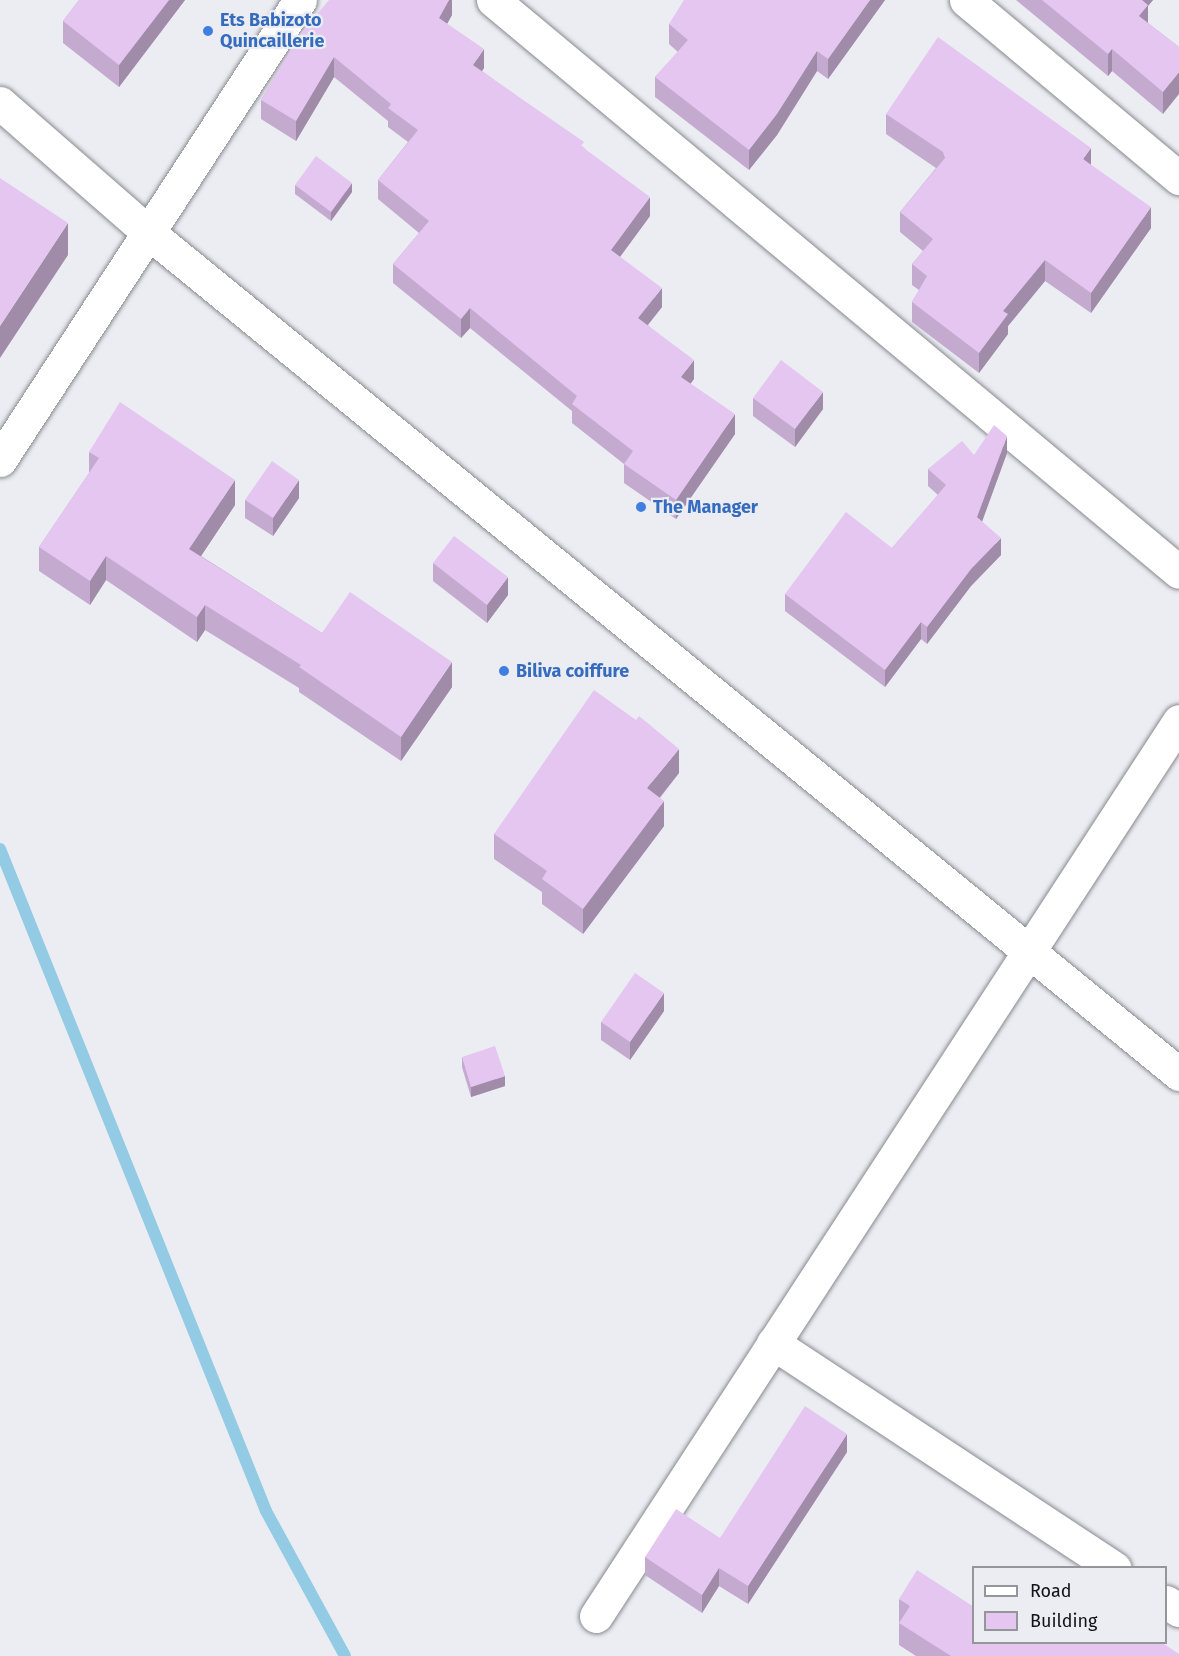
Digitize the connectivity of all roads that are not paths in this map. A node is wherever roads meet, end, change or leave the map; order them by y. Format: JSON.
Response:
{"nodes":[{"id":1,"x":300,"y":0,"type":"edge"},
{"id":2,"x":493,"y":0,"type":"edge"},
{"id":3,"x":966,"y":0,"type":"edge"},
{"id":4,"x":0,"y":103,"type":"edge"},
{"id":5,"x":1179,"y":178,"type":"edge"},
{"id":6,"x":149,"y":233,"type":"junction"},
{"id":7,"x":0,"y":460,"type":"edge"},
{"id":8,"x":1179,"y":572,"type":"edge"},
{"id":9,"x":1179,"y":721,"type":"edge"},
{"id":10,"x":1028,"y":952,"type":"junction"},
{"id":11,"x":1179,"y":1074,"type":"edge"},
{"id":12,"x":773,"y":1343,"type":"junction"},
{"id":13,"x":1111,"y":1566,"type":"edge"},
{"id":14,"x":596,"y":1616,"type":"dead end"}],
"edges":[{"from":1,"to":6,"type":"street"},
{"from":2,"to":8,"type":"street"},
{"from":3,"to":5,"type":"street"},
{"from":4,"to":6,"type":"street"},
{"from":6,"to":7,"type":"street"},
{"from":6,"to":10,"type":"street"},
{"from":9,"to":10,"type":"street"},
{"from":10,"to":11,"type":"street"},
{"from":10,"to":12,"type":"street"},
{"from":12,"to":13,"type":"street"},
{"from":12,"to":14,"type":"street"}]}
